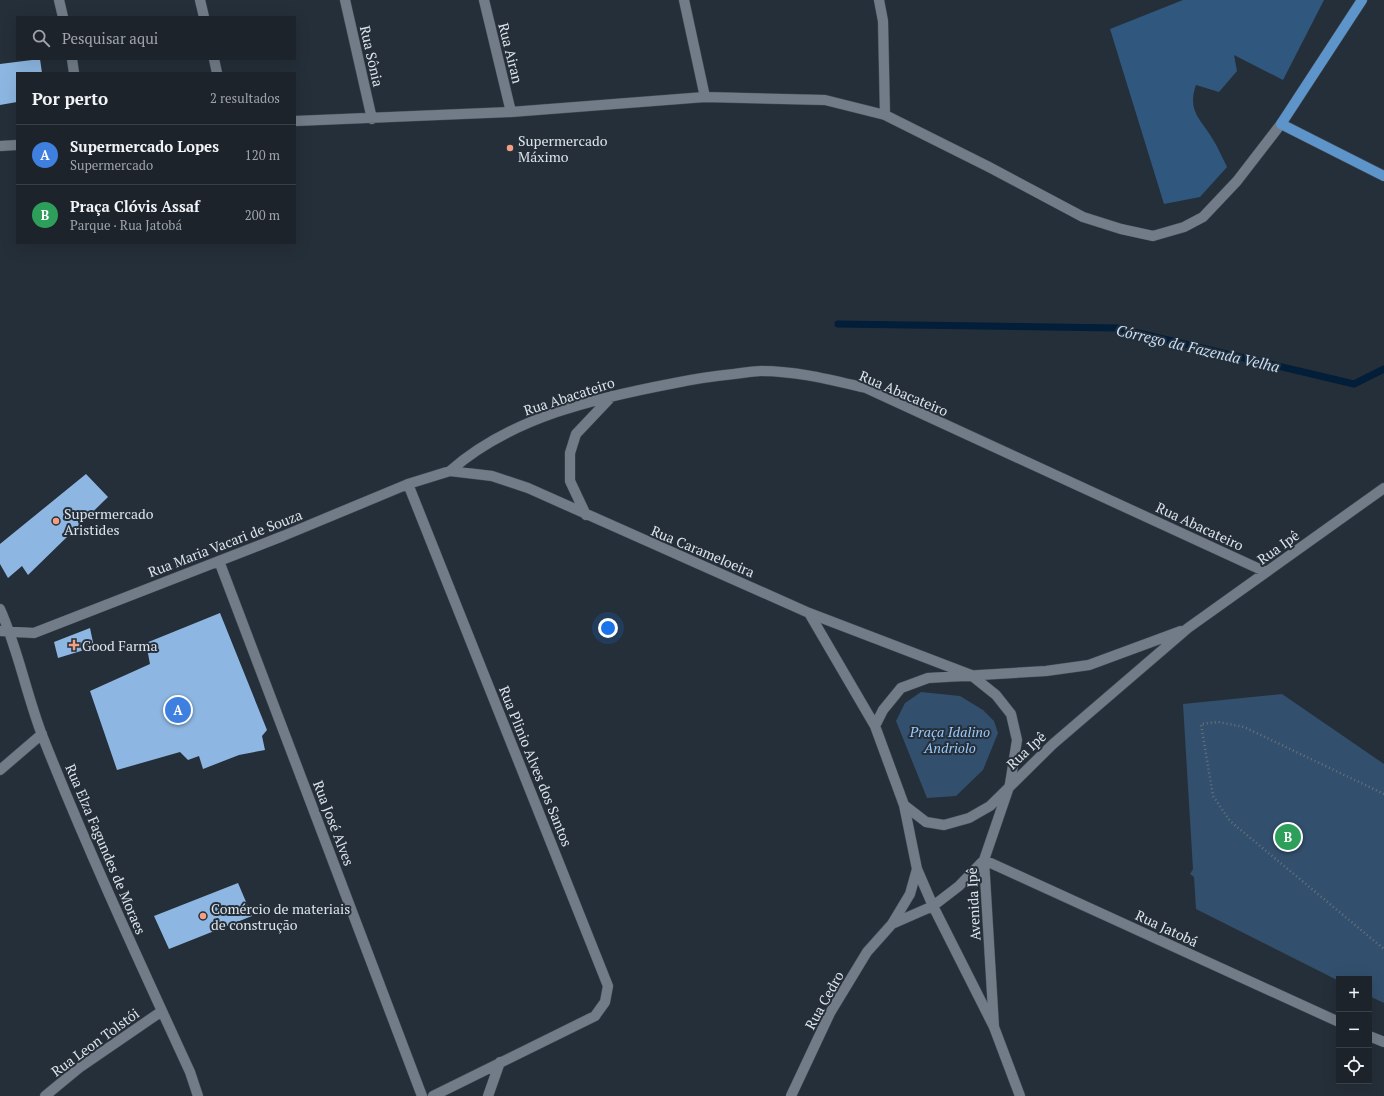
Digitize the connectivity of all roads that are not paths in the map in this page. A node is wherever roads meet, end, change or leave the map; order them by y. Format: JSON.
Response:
{"nodes":[{"id":1,"x":59,"y":0,"type":"edge"},
{"id":2,"x":200,"y":0,"type":"edge"},
{"id":3,"x":345,"y":0,"type":"edge"},
{"id":4,"x":484,"y":0,"type":"edge"},
{"id":5,"x":684,"y":0,"type":"edge"},
{"id":6,"x":879,"y":0,"type":"edge"},
{"id":7,"x":1362,"y":0,"type":"edge"},
{"id":8,"x":63,"y":16,"type":"edge"},
{"id":9,"x":204,"y":16,"type":"edge"},
{"id":10,"x":72,"y":60,"type":"edge"},
{"id":11,"x":214,"y":60,"type":"edge"},
{"id":12,"x":74,"y":72,"type":"edge"},
{"id":13,"x":217,"y":72,"type":"edge"},
{"id":14,"x":705,"y":97,"type":"junction"},
{"id":15,"x":511,"y":112,"type":"junction"},
{"id":16,"x":885,"y":115,"type":"junction"},
{"id":17,"x":372,"y":119,"type":"junction"},
{"id":18,"x":296,"y":121,"type":"edge"},
{"id":19,"x":1281,"y":124,"type":"junction"},
{"id":20,"x":16,"y":145,"type":"edge"},
{"id":21,"x":0,"y":146,"type":"edge"},
{"id":22,"x":1384,"y":176,"type":"edge"},
{"id":23,"x":613,"y":395,"type":"junction"},
{"id":24,"x":450,"y":471,"type":"junction"},
{"id":25,"x":408,"y":484,"type":"junction"},
{"id":26,"x":1384,"y":488,"type":"edge"},
{"id":27,"x":586,"y":515,"type":"junction"},
{"id":28,"x":219,"y":560,"type":"junction"},
{"id":29,"x":1266,"y":572,"type":"junction"},
{"id":30,"x":0,"y":609,"type":"edge"},
{"id":31,"x":809,"y":613,"type":"junction"},
{"id":32,"x":1188,"y":628,"type":"junction"},
{"id":33,"x":5,"y":631,"type":"edge"},
{"id":34,"x":971,"y":675,"type":"junction"},
{"id":35,"x":875,"y":726,"type":"junction"},
{"id":36,"x":42,"y":734,"type":"junction"},
{"id":37,"x":0,"y":770,"type":"edge"},
{"id":38,"x":1010,"y":784,"type":"junction"},
{"id":39,"x":904,"y":805,"type":"junction"},
{"id":40,"x":984,"y":860,"type":"junction"},
{"id":41,"x":917,"y":869,"type":"junction"},
{"id":42,"x":933,"y":906,"type":"junction"},
{"id":43,"x":892,"y":924,"type":"junction"},
{"id":44,"x":162,"y":1011,"type":"junction"},
{"id":45,"x":1336,"y":1021,"type":"edge"},
{"id":46,"x":994,"y":1027,"type":"junction"},
{"id":47,"x":1372,"y":1037,"type":"edge"},
{"id":48,"x":1384,"y":1042,"type":"edge"},
{"id":49,"x":500,"y":1062,"type":"junction"},
{"id":50,"x":45,"y":1096,"type":"edge"},
{"id":51,"x":198,"y":1096,"type":"edge"},
{"id":52,"x":422,"y":1096,"type":"edge"},
{"id":53,"x":433,"y":1096,"type":"edge"},
{"id":54,"x":488,"y":1096,"type":"edge"},
{"id":55,"x":791,"y":1096,"type":"edge"},
{"id":56,"x":1020,"y":1096,"type":"edge"}],
"edges":[{"from":1,"to":8,"type":"street"},
{"from":2,"to":9,"type":"street"},
{"from":3,"to":17,"type":"street","name":"Rua Sônia"},
{"from":4,"to":15,"type":"street","name":"Rua Airan"},
{"from":5,"to":14,"type":"street"},
{"from":6,"to":16,"type":"street"},
{"from":7,"to":19,"type":"main road"},
{"from":10,"to":12,"type":"street"},
{"from":11,"to":13,"type":"street"},
{"from":14,"to":15,"type":"street"},
{"from":14,"to":16,"type":"street"},
{"from":15,"to":17,"type":"street"},
{"from":16,"to":19,"type":"street"},
{"from":17,"to":18,"type":"street"},
{"from":19,"to":22,"type":"main road"},
{"from":20,"to":21,"type":"street"},
{"from":23,"to":24,"type":"street","name":"Rua Abacateiro"},
{"from":23,"to":27,"type":"street"},
{"from":23,"to":29,"type":"street","name":"Rua Abacateiro"},
{"from":24,"to":25,"type":"street","name":"Rua Maria Vacari de Souza"},
{"from":24,"to":27,"type":"street","name":"Rua Carameloeira"},
{"from":25,"to":28,"type":"street","name":"Rua Maria Vacari de Souza"},
{"from":25,"to":49,"type":"street","name":"Rua Plinio Alves dos Santos"},
{"from":26,"to":29,"type":"street","name":"Rua Ipê"},
{"from":27,"to":31,"type":"street","name":"Rua Carameloeira"},
{"from":28,"to":33,"type":"street","name":"Rua Maria Vacari de Souza"},
{"from":28,"to":52,"type":"street","name":"Rua José Alves"},
{"from":29,"to":32,"type":"street","name":"Rua Ipê"},
{"from":30,"to":33,"type":"street","name":"Rua Elza Fagundes de Moraes"},
{"from":31,"to":34,"type":"street","name":"Rua Carameloeira"},
{"from":31,"to":35,"type":"street"},
{"from":32,"to":34,"type":"street","name":"Rua Ipê"},
{"from":32,"to":38,"type":"street","name":"Rua Ipê"},
{"from":33,"to":36,"type":"street","name":"Rua Elza Fagundes de Moraes"},
{"from":34,"to":35,"type":"street"},
{"from":34,"to":38,"type":"street"},
{"from":35,"to":39,"type":"street"},
{"from":36,"to":37,"type":"street"},
{"from":36,"to":44,"type":"street","name":"Rua Elza Fagundes de Moraes"},
{"from":38,"to":39,"type":"street"},
{"from":38,"to":40,"type":"street","name":"Avenida Ipê"},
{"from":39,"to":41,"type":"street","name":"Avenida Ipê"},
{"from":40,"to":42,"type":"street","name":"Rua Cedro"},
{"from":40,"to":45,"type":"street","name":"Rua Jatobá"},
{"from":40,"to":46,"type":"street","name":"Avenida Ipê"},
{"from":41,"to":42,"type":"street","name":"Avenida Ipê"},
{"from":41,"to":43,"type":"street","name":"Rua Cedro"},
{"from":42,"to":43,"type":"street","name":"Rua Cedro"},
{"from":42,"to":46,"type":"street","name":"Avenida Ipê"},
{"from":43,"to":55,"type":"street","name":"Rua Cedro"},
{"from":44,"to":50,"type":"street","name":"Rua Leon Tolstói"},
{"from":44,"to":51,"type":"street","name":"Rua Elza Fagundes de Moraes"},
{"from":46,"to":56,"type":"street","name":"Avenida Ipê"},
{"from":47,"to":48,"type":"street"},
{"from":49,"to":53,"type":"street","name":"Rua Plinio Alves dos Santos"},
{"from":49,"to":54,"type":"street"}]}
